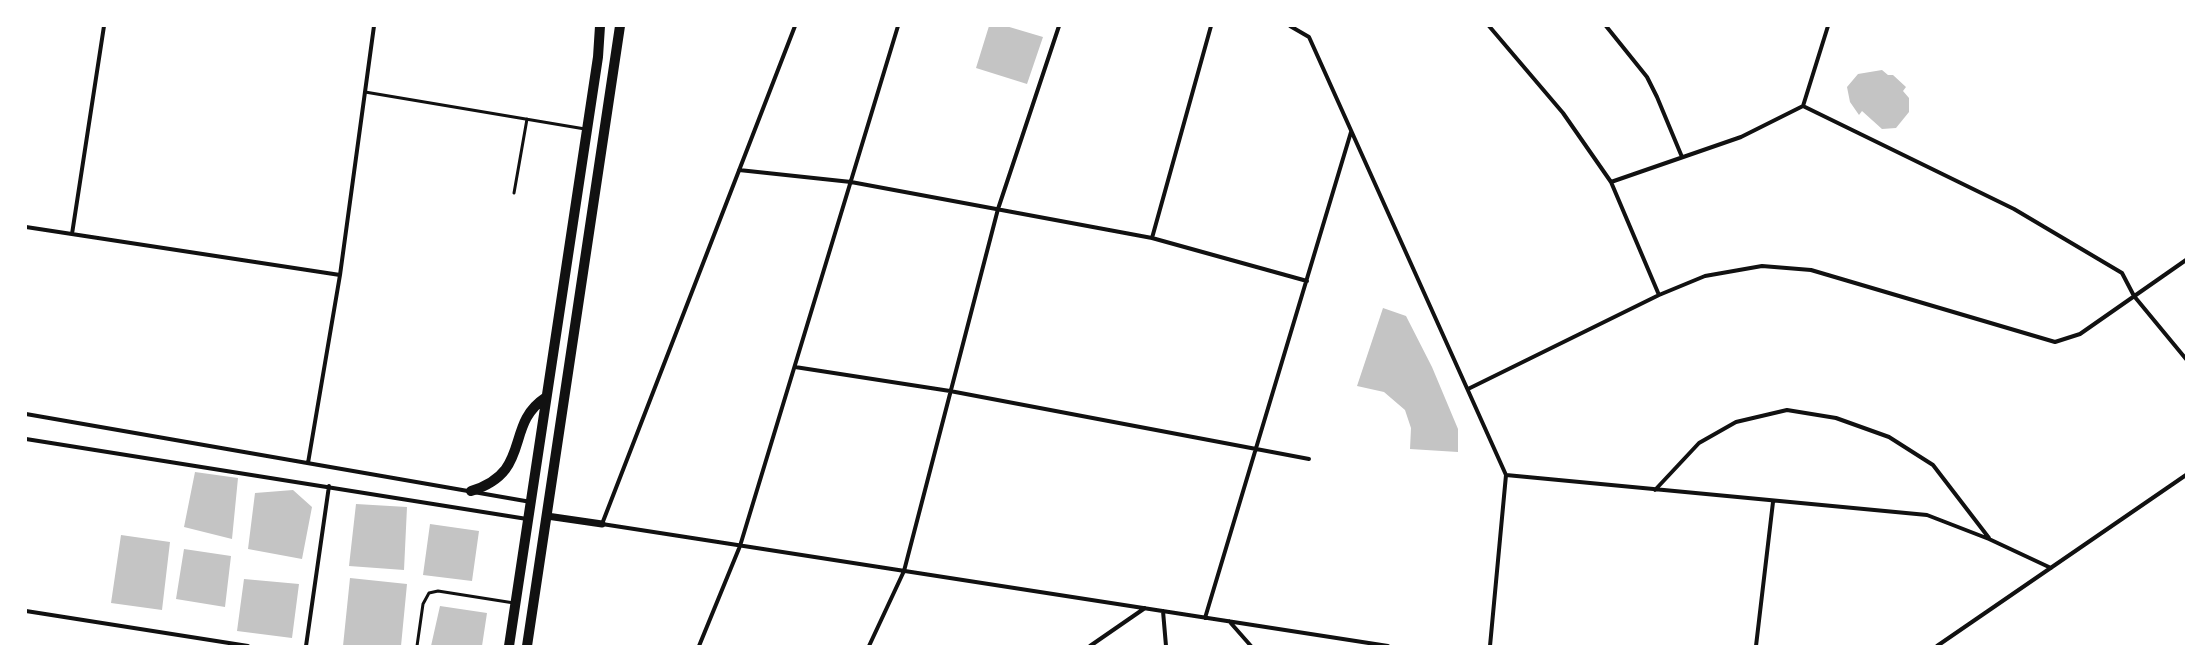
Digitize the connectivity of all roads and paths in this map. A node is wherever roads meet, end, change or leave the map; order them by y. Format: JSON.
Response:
{"nodes":[{"id":1,"x":104,"y":26,"type":"edge"},
{"id":2,"x":374,"y":26,"type":"edge"},
{"id":3,"x":600,"y":26,"type":"edge"},
{"id":4,"x":620,"y":26,"type":"edge"},
{"id":5,"x":795,"y":26,"type":"edge"},
{"id":6,"x":898,"y":26,"type":"edge"},
{"id":7,"x":1059,"y":26,"type":"edge"},
{"id":8,"x":1211,"y":26,"type":"edge"},
{"id":9,"x":1290,"y":26,"type":"edge"},
{"id":10,"x":1489,"y":26,"type":"edge"},
{"id":11,"x":1606,"y":26,"type":"edge"},
{"id":12,"x":1828,"y":26,"type":"edge"},
{"id":13,"x":365,"y":92,"type":"junction"},
{"id":14,"x":1803,"y":106,"type":"junction"},
{"id":15,"x":527,"y":119,"type":"junction"},
{"id":16,"x":586,"y":129,"type":"junction"},
{"id":17,"x":1352,"y":132,"type":"junction"},
{"id":18,"x":1682,"y":157,"type":"junction"},
{"id":19,"x":739,"y":170,"type":"junction"},
{"id":20,"x":851,"y":182,"type":"junction"},
{"id":21,"x":1611,"y":182,"type":"junction"},
{"id":22,"x":514,"y":193,"type":"dead end"},
{"id":23,"x":998,"y":210,"type":"junction"},
{"id":24,"x":26,"y":227,"type":"edge"},
{"id":25,"x":72,"y":234,"type":"junction"},
{"id":26,"x":1152,"y":238,"type":"junction"},
{"id":27,"x":2186,"y":260,"type":"edge"},
{"id":28,"x":340,"y":275,"type":"junction"},
{"id":29,"x":1307,"y":281,"type":"junction"},
{"id":30,"x":1659,"y":295,"type":"junction"},
{"id":31,"x":2134,"y":296,"type":"junction"},
{"id":32,"x":2186,"y":358,"type":"edge"},
{"id":33,"x":795,"y":367,"type":"junction"},
{"id":34,"x":1468,"y":389,"type":"junction"},
{"id":35,"x":950,"y":391,"type":"junction"},
{"id":36,"x":545,"y":398,"type":"junction"},
{"id":37,"x":26,"y":414,"type":"edge"},
{"id":38,"x":26,"y":439,"type":"edge"},
{"id":39,"x":1257,"y":448,"type":"junction"},
{"id":40,"x":1309,"y":459,"type":"dead end"},
{"id":41,"x":308,"y":463,"type":"junction"},
{"id":42,"x":1506,"y":475,"type":"junction"},
{"id":43,"x":2186,"y":475,"type":"edge"},
{"id":44,"x":329,"y":486,"type":"junction"},
{"id":45,"x":1654,"y":490,"type":"junction"},
{"id":46,"x":471,"y":491,"type":"junction"},
{"id":47,"x":531,"y":502,"type":"junction"},
{"id":48,"x":1774,"y":502,"type":"junction"},
{"id":49,"x":547,"y":516,"type":"junction"},
{"id":50,"x":529,"y":520,"type":"junction"},
{"id":51,"x":602,"y":524,"type":"junction"},
{"id":52,"x":1989,"y":539,"type":"junction"},
{"id":53,"x":740,"y":546,"type":"junction"},
{"id":54,"x":2051,"y":568,"type":"junction"},
{"id":55,"x":904,"y":571,"type":"junction"},
{"id":56,"x":516,"y":603,"type":"junction"},
{"id":57,"x":1145,"y":608,"type":"junction"},
{"id":58,"x":26,"y":611,"type":"edge"},
{"id":59,"x":1163,"y":611,"type":"junction"},
{"id":60,"x":1205,"y":618,"type":"junction"},
{"id":61,"x":1229,"y":621,"type":"junction"},
{"id":62,"x":248,"y":646,"type":"edge"},
{"id":63,"x":306,"y":646,"type":"edge"},
{"id":64,"x":417,"y":646,"type":"edge"},
{"id":65,"x":509,"y":646,"type":"edge"},
{"id":66,"x":527,"y":646,"type":"edge"},
{"id":67,"x":699,"y":646,"type":"edge"},
{"id":68,"x":869,"y":646,"type":"edge"},
{"id":69,"x":1090,"y":646,"type":"edge"},
{"id":70,"x":1166,"y":646,"type":"edge"},
{"id":71,"x":1251,"y":646,"type":"edge"},
{"id":72,"x":1388,"y":646,"type":"edge"},
{"id":73,"x":1490,"y":646,"type":"edge"},
{"id":74,"x":1756,"y":646,"type":"edge"},
{"id":75,"x":1937,"y":646,"type":"edge"}],
"edges":[{"from":1,"to":25,"type":"street"},
{"from":2,"to":13,"type":"street"},
{"from":3,"to":16,"type":"main road"},
{"from":4,"to":49,"type":"main road"},
{"from":5,"to":19,"type":"street"},
{"from":6,"to":20,"type":"street"},
{"from":7,"to":23,"type":"street"},
{"from":8,"to":26,"type":"street"},
{"from":9,"to":17,"type":"street"},
{"from":10,"to":21,"type":"street"},
{"from":11,"to":18,"type":"street"},
{"from":12,"to":14,"type":"street"},
{"from":13,"to":15,"type":"lane"},
{"from":13,"to":28,"type":"street"},
{"from":14,"to":18,"type":"street"},
{"from":14,"to":31,"type":"street"},
{"from":15,"to":16,"type":"lane"},
{"from":15,"to":22,"type":"lane"},
{"from":16,"to":36,"type":"main road"},
{"from":17,"to":29,"type":"street"},
{"from":17,"to":34,"type":"street"},
{"from":18,"to":21,"type":"street"},
{"from":19,"to":20,"type":"street"},
{"from":19,"to":51,"type":"street"},
{"from":20,"to":23,"type":"street"},
{"from":20,"to":33,"type":"street"},
{"from":21,"to":30,"type":"street"},
{"from":23,"to":26,"type":"street"},
{"from":23,"to":35,"type":"street"},
{"from":24,"to":25,"type":"street"},
{"from":25,"to":28,"type":"street"},
{"from":26,"to":29,"type":"street"},
{"from":27,"to":31,"type":"street"},
{"from":28,"to":41,"type":"street"},
{"from":29,"to":39,"type":"street"},
{"from":30,"to":31,"type":"street"},
{"from":30,"to":34,"type":"street"},
{"from":31,"to":32,"type":"street"},
{"from":33,"to":35,"type":"street"},
{"from":33,"to":53,"type":"street"},
{"from":34,"to":42,"type":"street"},
{"from":35,"to":39,"type":"street"},
{"from":35,"to":55,"type":"street"},
{"from":36,"to":46,"type":"main road"},
{"from":36,"to":47,"type":"main road"},
{"from":37,"to":41,"type":"street"},
{"from":38,"to":44,"type":"street"},
{"from":39,"to":40,"type":"street"},
{"from":39,"to":60,"type":"street"},
{"from":41,"to":46,"type":"street"},
{"from":42,"to":45,"type":"street"},
{"from":42,"to":73,"type":"street"},
{"from":43,"to":54,"type":"street"},
{"from":44,"to":50,"type":"street"},
{"from":44,"to":63,"type":"street"},
{"from":45,"to":48,"type":"street"},
{"from":45,"to":52,"type":"street"},
{"from":46,"to":47,"type":"street"},
{"from":47,"to":50,"type":"main road"},
{"from":48,"to":52,"type":"street"},
{"from":48,"to":74,"type":"street"},
{"from":49,"to":51,"type":"street"},
{"from":49,"to":66,"type":"main road"},
{"from":50,"to":56,"type":"main road"},
{"from":51,"to":53,"type":"street"},
{"from":52,"to":54,"type":"street"},
{"from":53,"to":55,"type":"street"},
{"from":53,"to":67,"type":"street"},
{"from":54,"to":75,"type":"street"},
{"from":55,"to":57,"type":"street"},
{"from":55,"to":68,"type":"street"},
{"from":56,"to":64,"type":"lane"},
{"from":56,"to":65,"type":"main road"},
{"from":57,"to":59,"type":"street"},
{"from":57,"to":69,"type":"street"},
{"from":58,"to":62,"type":"street"},
{"from":59,"to":60,"type":"street"},
{"from":59,"to":70,"type":"street"},
{"from":60,"to":61,"type":"street"},
{"from":61,"to":71,"type":"street"},
{"from":61,"to":72,"type":"street"}]}
